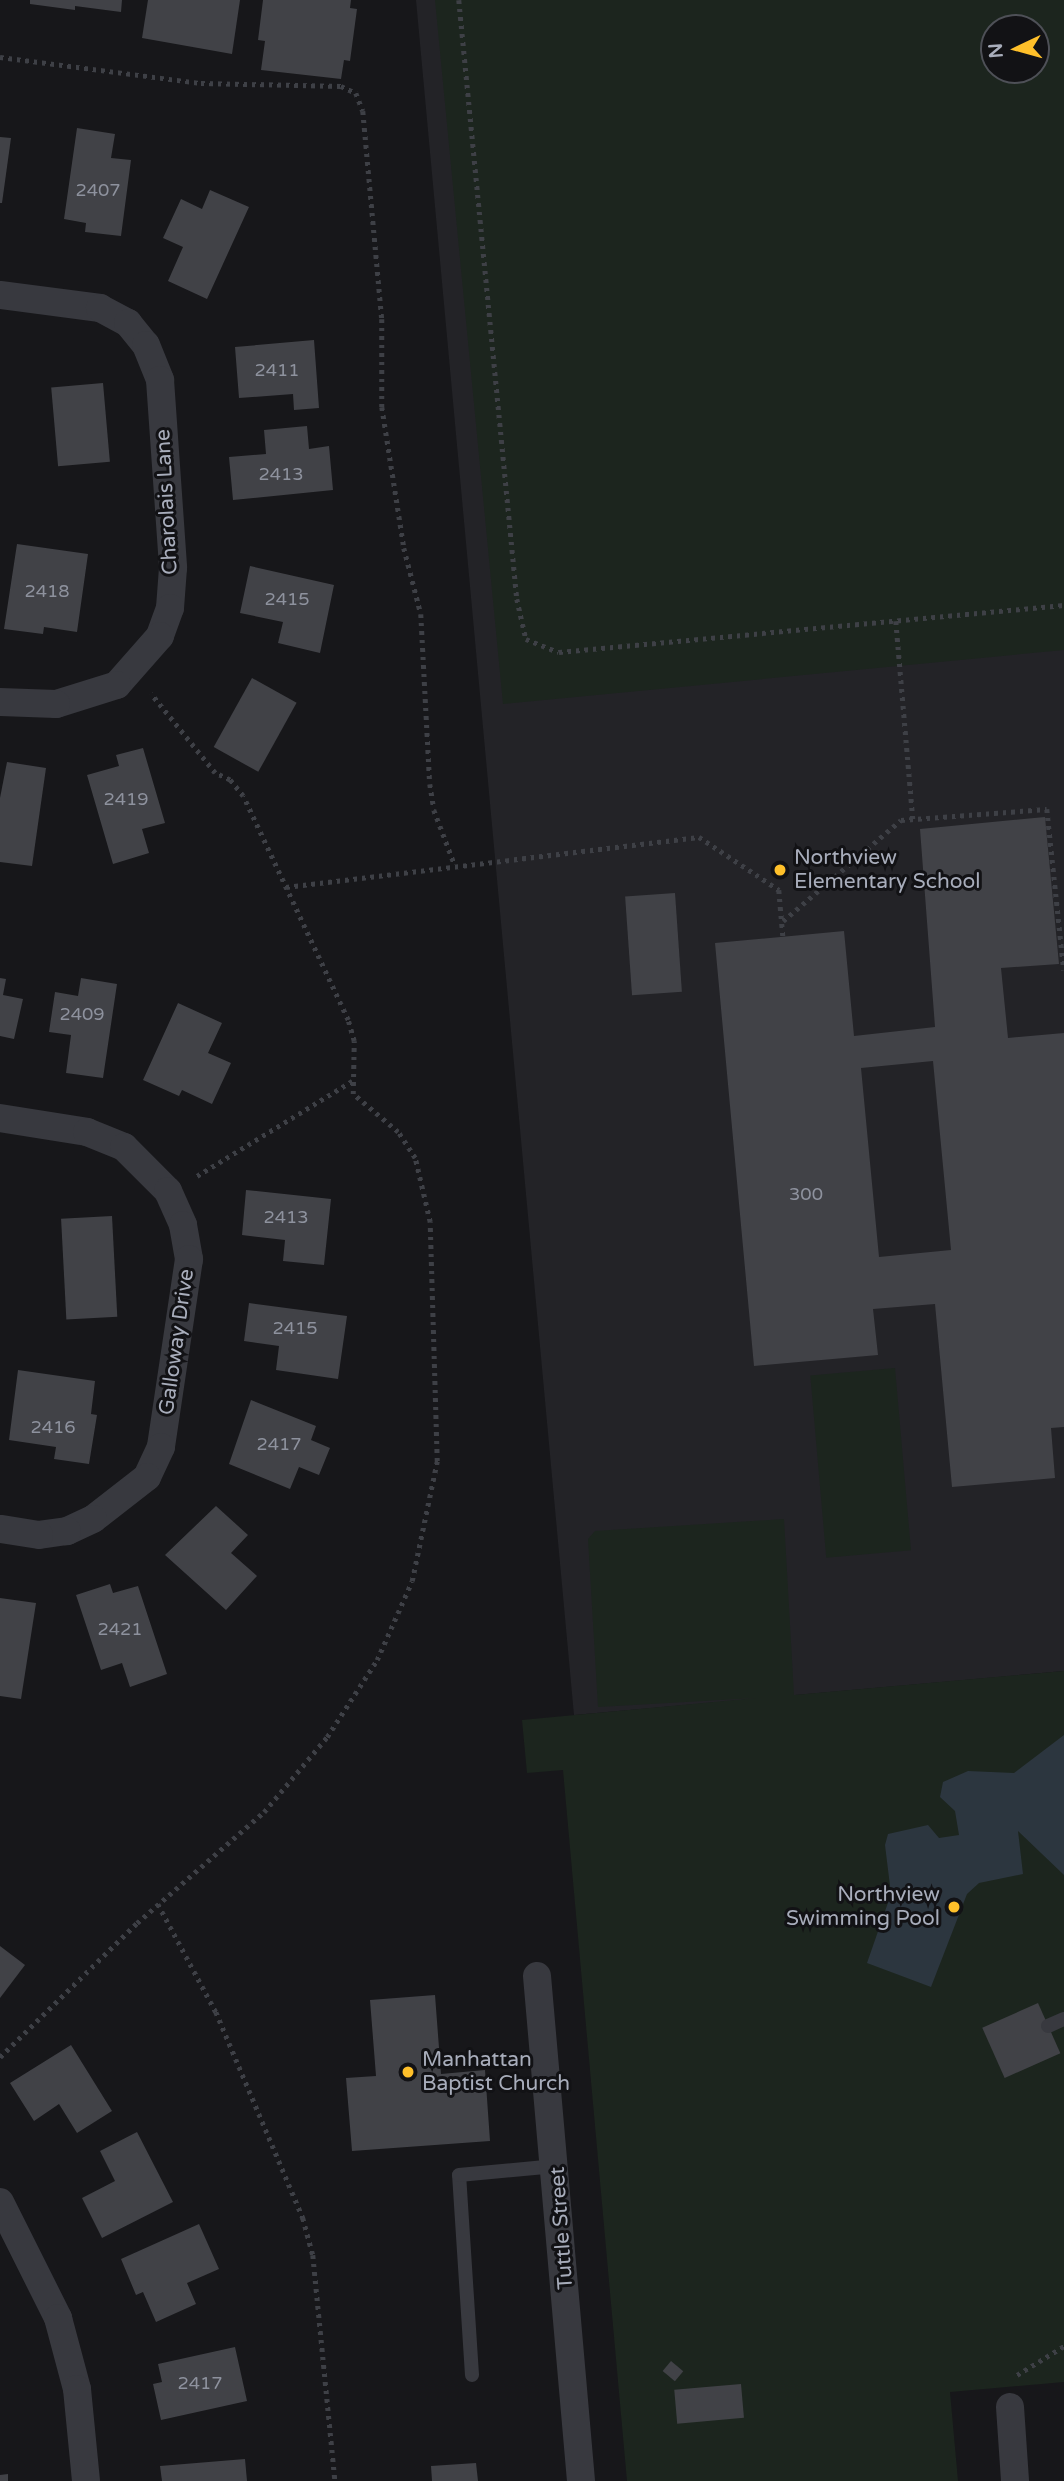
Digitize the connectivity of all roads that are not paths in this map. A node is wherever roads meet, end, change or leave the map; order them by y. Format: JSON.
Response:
{"nodes":[{"id":1,"x":0,"y":295,"type":"edge"},
{"id":2,"x":0,"y":702,"type":"edge"},
{"id":3,"x":0,"y":1118,"type":"edge"},
{"id":4,"x":0,"y":1529,"type":"edge"},
{"id":5,"x":537,"y":1976,"type":"dead end"},
{"id":6,"x":1064,"y":2019,"type":"edge"},
{"id":7,"x":1048,"y":2026,"type":"dead end"},
{"id":8,"x":557,"y":2166,"type":"junction"},
{"id":9,"x":0,"y":2202,"type":"edge"},
{"id":10,"x":472,"y":2375,"type":"dead end"},
{"id":11,"x":1010,"y":2407,"type":"road end"},
{"id":12,"x":86,"y":2481,"type":"edge"},
{"id":13,"x":581,"y":2481,"type":"edge"},
{"id":14,"x":1014,"y":2481,"type":"edge"}],
"edges":[{"from":1,"to":2,"type":"street","name":"Charolais Lane"},
{"from":3,"to":4,"type":"street","name":"Galloway Drive"},
{"from":5,"to":8,"type":"street","name":"Tuttle Street"},
{"from":6,"to":7,"type":"lane"},
{"from":8,"to":10,"type":"lane"},
{"from":8,"to":13,"type":"street","name":"Tuttle Street"},
{"from":9,"to":12,"type":"street"},
{"from":11,"to":14,"type":"street"}]}
